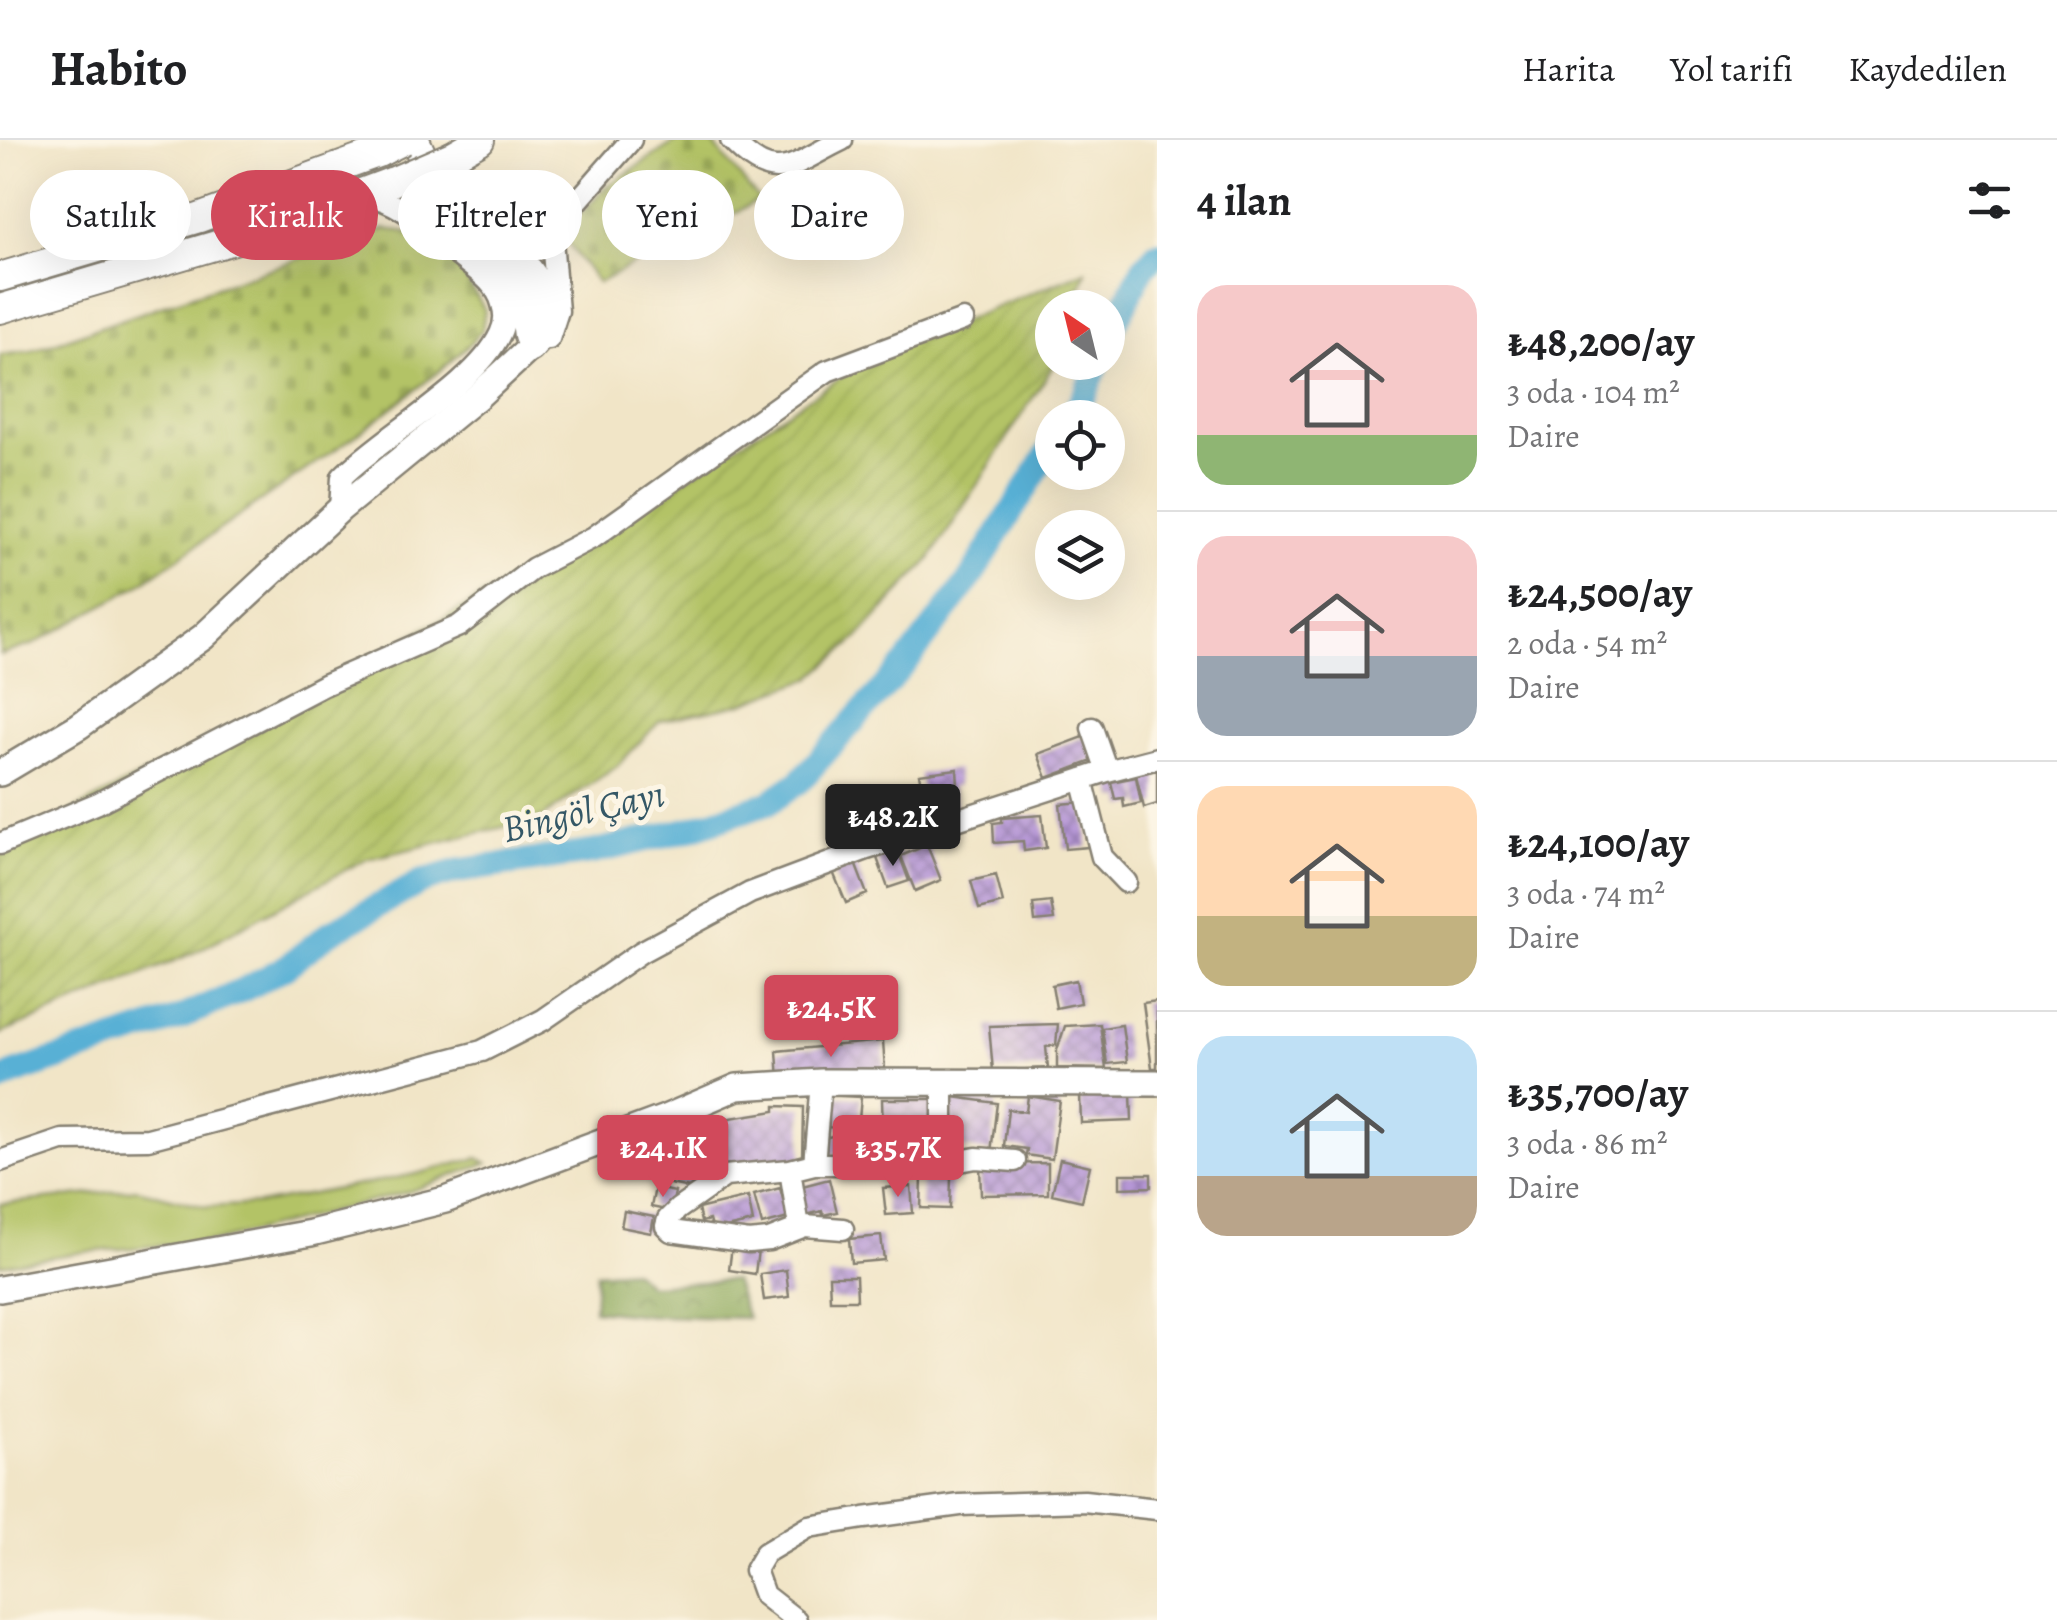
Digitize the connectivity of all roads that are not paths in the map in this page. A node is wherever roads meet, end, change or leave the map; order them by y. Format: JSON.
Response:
{"nodes":[{"id":1,"x":415,"y":140,"type":"edge"},
{"id":2,"x":480,"y":140,"type":"edge"},
{"id":3,"x":652,"y":140,"type":"edge"},
{"id":4,"x":731,"y":140,"type":"edge"},
{"id":5,"x":842,"y":140,"type":"edge"},
{"id":6,"x":629,"y":143,"type":"edge"},
{"id":7,"x":394,"y":144,"type":"edge"},
{"id":8,"x":378,"y":186,"type":"edge"},
{"id":9,"x":378,"y":196,"type":"edge"},
{"id":10,"x":211,"y":247,"type":"edge"},
{"id":11,"x":0,"y":277,"type":"edge"},
{"id":12,"x":0,"y":309,"type":"edge"},
{"id":13,"x":964,"y":320,"type":"dead end"},
{"id":14,"x":530,"y":348,"type":"junction"},
{"id":15,"x":340,"y":509,"type":"junction"},
{"id":16,"x":1092,"y":728,"type":"dead end"},
{"id":17,"x":1157,"y":758,"type":"edge"},
{"id":18,"x":1107,"y":771,"type":"junction"},
{"id":19,"x":0,"y":773,"type":"edge"},
{"id":20,"x":1082,"y":779,"type":"junction"},
{"id":21,"x":0,"y":844,"type":"edge"},
{"id":22,"x":1126,"y":882,"type":"dead end"},
{"id":23,"x":820,"y":1082,"type":"junction"},
{"id":24,"x":943,"y":1082,"type":"junction"},
{"id":25,"x":1157,"y":1083,"type":"edge"},
{"id":26,"x":0,"y":1161,"type":"edge"},
{"id":27,"x":1015,"y":1161,"type":"dead end"},
{"id":28,"x":814,"y":1164,"type":"junction"},
{"id":29,"x":942,"y":1164,"type":"junction"},
{"id":30,"x":790,"y":1170,"type":"junction"},
{"id":31,"x":799,"y":1227,"type":"junction"},
{"id":32,"x":843,"y":1229,"type":"dead end"},
{"id":33,"x":0,"y":1289,"type":"edge"},
{"id":34,"x":1157,"y":1509,"type":"edge"},
{"id":35,"x":796,"y":1620,"type":"edge"}],
"edges":[{"from":1,"to":14,"type":"highway"},
{"from":2,"to":8,"type":"highway","bridge":true},
{"from":3,"to":6,"type":"street"},
{"from":4,"to":5,"type":"street"},
{"from":6,"to":14,"type":"street"},
{"from":7,"to":11,"type":"highway"},
{"from":7,"to":14,"type":"highway"},
{"from":9,"to":15,"type":"street"},
{"from":10,"to":12,"type":"highway"},
{"from":13,"to":21,"type":"street"},
{"from":14,"to":15,"type":"main road"},
{"from":15,"to":19,"type":"main road"},
{"from":16,"to":18,"type":"street"},
{"from":17,"to":18,"type":"street"},
{"from":18,"to":20,"type":"street"},
{"from":20,"to":22,"type":"street"},
{"from":20,"to":26,"type":"street"},
{"from":23,"to":24,"type":"main road"},
{"from":23,"to":28,"type":"street"},
{"from":23,"to":33,"type":"main road"},
{"from":24,"to":25,"type":"main road"},
{"from":24,"to":29,"type":"street"},
{"from":27,"to":29,"type":"street"},
{"from":28,"to":29,"type":"street"},
{"from":28,"to":30,"type":"street"},
{"from":30,"to":31,"type":"street"},
{"from":30,"to":31,"type":"street"},
{"from":31,"to":32,"type":"street"},
{"from":34,"to":35,"type":"street"}]}
